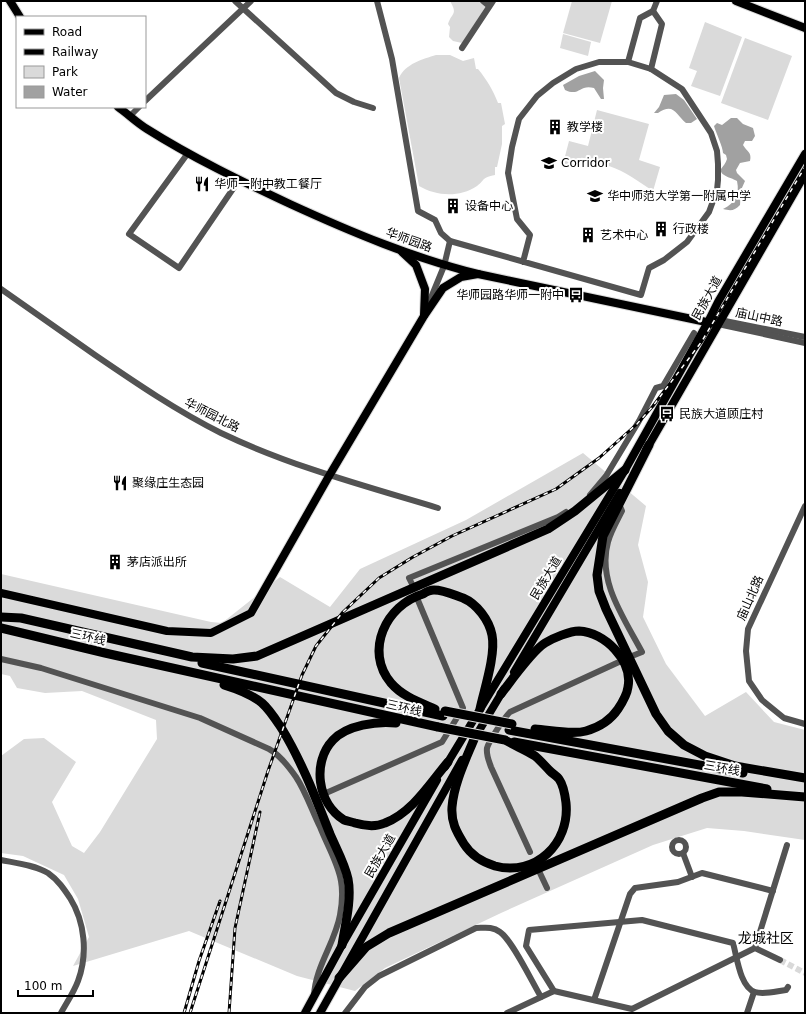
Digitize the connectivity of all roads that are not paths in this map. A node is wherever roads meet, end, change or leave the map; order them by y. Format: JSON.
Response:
{"nodes":[{"id":1,"x":10,"y":1,"type":"edge"},
{"id":2,"x":235,"y":1,"type":"edge"},
{"id":3,"x":251,"y":1,"type":"edge"},
{"id":4,"x":377,"y":1,"type":"edge"},
{"id":5,"x":483,"y":1,"type":"edge"},
{"id":6,"x":657,"y":1,"type":"edge"},
{"id":7,"x":736,"y":1,"type":"edge"},
{"id":8,"x":747,"y":1,"type":"edge"},
{"id":9,"x":491,"y":3,"type":"edge"},
{"id":10,"x":244,"y":9,"type":"junction"},
{"id":11,"x":653,"y":11,"type":"junction"},
{"id":12,"x":19,"y":16,"type":"edge"},
{"id":13,"x":805,"y":23,"type":"edge"},
{"id":14,"x":805,"y":28,"type":"edge"},
{"id":15,"x":462,"y":48,"type":"dead end"},
{"id":16,"x":628,"y":62,"type":"junction"},
{"id":17,"x":651,"y":69,"type":"junction"},
{"id":18,"x":146,"y":100,"type":"edge"},
{"id":19,"x":119,"y":108,"type":"edge"},
{"id":20,"x":138,"y":108,"type":"edge"},
{"id":21,"x":373,"y":108,"type":"dead end"},
{"id":22,"x":130,"y":116,"type":"junction"},
{"id":23,"x":188,"y":153,"type":"junction"},
{"id":24,"x":805,"y":154,"type":"edge"},
{"id":25,"x":805,"y":174,"type":"edge"},
{"id":26,"x":239,"y":180,"type":"junction"},
{"id":27,"x":450,"y":241,"type":"junction"},
{"id":28,"x":400,"y":250,"type":"junction"},
{"id":29,"x":522,"y":262,"type":"junction"},
{"id":30,"x":444,"y":266,"type":"junction"},
{"id":31,"x":478,"y":274,"type":"junction"},
{"id":32,"x":1,"y":289,"type":"edge"},
{"id":33,"x":424,"y":316,"type":"junction"},
{"id":34,"x":708,"y":321,"type":"junction"},
{"id":35,"x":719,"y":322,"type":"junction"},
{"id":36,"x":694,"y":333,"type":"dead end"},
{"id":37,"x":805,"y":337,"type":"edge"},
{"id":38,"x":805,"y":343,"type":"edge"},
{"id":39,"x":649,"y":445,"type":"junction"},
{"id":40,"x":625,"y":470,"type":"junction"},
{"id":41,"x":329,"y":476,"type":"junction"},
{"id":42,"x":619,"y":504,"type":"junction"},
{"id":43,"x":805,"y":506,"type":"edge"},
{"id":44,"x":438,"y":508,"type":"dead end"},
{"id":45,"x":412,"y":584,"type":"dead end"},
{"id":46,"x":1,"y":593,"type":"edge"},
{"id":47,"x":417,"y":598,"type":"dead end"},
{"id":48,"x":1,"y":617,"type":"edge"},
{"id":49,"x":1,"y":628,"type":"edge"},
{"id":50,"x":105,"y":653,"type":"junction"},
{"id":51,"x":632,"y":656,"type":"dead end"},
{"id":52,"x":192,"y":657,"type":"junction"},
{"id":53,"x":1,"y":659,"type":"edge"},
{"id":54,"x":619,"y":662,"type":"dead end"},
{"id":55,"x":501,"y":694,"type":"junction"},
{"id":56,"x":435,"y":709,"type":"junction"},
{"id":57,"x":480,"y":710,"type":"junction"},
{"id":58,"x":444,"y":714,"type":"junction"},
{"id":59,"x":805,"y":724,"type":"edge"},
{"id":60,"x":438,"y":727,"type":"junction"},
{"id":61,"x":511,"y":727,"type":"junction"},
{"id":62,"x":534,"y":729,"type":"junction"},
{"id":63,"x":475,"y":737,"type":"junction"},
{"id":64,"x":505,"y":740,"type":"junction"},
{"id":65,"x":448,"y":762,"type":"junction"},
{"id":66,"x":735,"y":766,"type":"junction"},
{"id":67,"x":805,"y":778,"type":"edge"},
{"id":68,"x":805,"y":784,"type":"edge"},
{"id":69,"x":326,"y":793,"type":"dead end"},
{"id":70,"x":805,"y":796,"type":"edge"},
{"id":71,"x":787,"y":845,"type":"dead end"},
{"id":72,"x":530,"y":852,"type":"dead end"},
{"id":73,"x":683,"y":852,"type":"dead end"},
{"id":74,"x":1,"y":860,"type":"edge"},
{"id":75,"x":1,"y":864,"type":"edge"},
{"id":76,"x":539,"y":871,"type":"dead end"},
{"id":77,"x":692,"y":877,"type":"junction"},
{"id":78,"x":547,"y":888,"type":"dead end"},
{"id":79,"x":773,"y":891,"type":"junction"},
{"id":80,"x":621,"y":922,"type":"junction"},
{"id":81,"x":342,"y":945,"type":"junction"},
{"id":82,"x":755,"y":948,"type":"junction"},
{"id":83,"x":737,"y":957,"type":"junction"},
{"id":84,"x":780,"y":960,"type":"tunnel mouth"},
{"id":85,"x":339,"y":978,"type":"junction"},
{"id":86,"x":788,"y":987,"type":"dead end"},
{"id":87,"x":554,"y":991,"type":"junction"},
{"id":88,"x":754,"y":992,"type":"junction"},
{"id":89,"x":541,"y":997,"type":"junction"},
{"id":90,"x":314,"y":998,"type":"junction"},
{"id":91,"x":594,"y":1000,"type":"junction"},
{"id":92,"x":57,"y":1013,"type":"edge"},
{"id":93,"x":61,"y":1013,"type":"edge"},
{"id":94,"x":305,"y":1013,"type":"edge"},
{"id":95,"x":320,"y":1013,"type":"edge"},
{"id":96,"x":345,"y":1013,"type":"edge"},
{"id":97,"x":507,"y":1013,"type":"edge"},
{"id":98,"x":747,"y":1013,"type":"edge"}],
"edges":[{"from":1,"to":12,"type":"main road"},
{"from":2,"to":10,"type":"street"},
{"from":3,"to":10,"type":"street"},
{"from":4,"to":27,"type":"street"},
{"from":5,"to":9,"type":"street"},
{"from":6,"to":11,"type":"street"},
{"from":7,"to":14,"type":"main road"},
{"from":8,"to":13,"type":"main road"},
{"from":9,"to":15,"type":"street"},
{"from":10,"to":18,"type":"street"},
{"from":10,"to":21,"type":"street"},
{"from":11,"to":16,"type":"street"},
{"from":11,"to":17,"type":"street"},
{"from":16,"to":17,"type":"street"},
{"from":16,"to":29,"type":"street"},
{"from":17,"to":29,"type":"street"},
{"from":19,"to":22,"type":"main road","name":"华师园路"},
{"from":20,"to":22,"type":"street"},
{"from":22,"to":23,"type":"main road","name":"华师园路"},
{"from":23,"to":26,"type":"main road","name":"华师园路"},
{"from":23,"to":26,"type":"street"},
{"from":24,"to":34,"type":"main road","name":"民族大道"},
{"from":25,"to":35,"type":"main road","name":"民族大道"},
{"from":26,"to":28,"type":"main road","name":"华师园路"},
{"from":27,"to":29,"type":"street"},
{"from":27,"to":30,"type":"street"},
{"from":28,"to":30,"type":"main road","name":"华师园路"},
{"from":28,"to":33,"type":"main road"},
{"from":30,"to":31,"type":"main road","name":"华师园路"},
{"from":30,"to":33,"type":"street"},
{"from":31,"to":33,"type":"main road"},
{"from":31,"to":34,"type":"main road","name":"华师园路"},
{"from":32,"to":41,"type":"street","name":"华师园北路"},
{"from":33,"to":41,"type":"main road"},
{"from":34,"to":35,"type":"main road","name":"华师园路"},
{"from":34,"to":40,"type":"main road","name":"民族大道"},
{"from":35,"to":37,"type":"street","name":"庙山中路"},
{"from":35,"to":38,"type":"street","name":"庙山中路"},
{"from":35,"to":39,"type":"main road","name":"民族大道"},
{"from":36,"to":45,"type":"street"},
{"from":39,"to":42,"type":"highway"},
{"from":39,"to":55,"type":"main road","name":"民族大道"},
{"from":40,"to":52,"type":"highway"},
{"from":40,"to":57,"type":"main road","name":"民族大道"},
{"from":41,"to":44,"type":"street","name":"华师园北路"},
{"from":41,"to":46,"type":"main road"},
{"from":42,"to":51,"type":"street"},
{"from":42,"to":66,"type":"highway"},
{"from":43,"to":59,"type":"street","name":"庙山北路"},
{"from":47,"to":69,"type":"street"},
{"from":48,"to":52,"type":"highway"},
{"from":48,"to":58,"type":"highway","name":"三环线"},
{"from":49,"to":50,"type":"highway","name":"三环线"},
{"from":50,"to":60,"type":"highway","name":"三环线"},
{"from":50,"to":81,"type":"highway"},
{"from":52,"to":56,"type":"highway"},
{"from":53,"to":90,"type":"street"},
{"from":54,"to":72,"type":"street"},
{"from":55,"to":62,"type":"highway"},
{"from":55,"to":63,"type":"main road","name":"民族大道"},
{"from":56,"to":57,"type":"highway"},
{"from":56,"to":58,"type":"highway"},
{"from":57,"to":65,"type":"main road","name":"民族大道"},
{"from":58,"to":61,"type":"highway","name":"三环线"},
{"from":60,"to":64,"type":"highway","name":"三环线","bridge":true},
{"from":60,"to":65,"type":"highway"},
{"from":61,"to":62,"type":"highway"},
{"from":61,"to":68,"type":"highway","name":"三环线"},
{"from":62,"to":66,"type":"highway"},
{"from":63,"to":64,"type":"highway"},
{"from":63,"to":85,"type":"main road","name":"民族大道"},
{"from":64,"to":70,"type":"highway","name":"三环线"},
{"from":65,"to":81,"type":"main road","name":"民族大道"},
{"from":66,"to":67,"type":"highway"},
{"from":70,"to":85,"type":"highway"},
{"from":71,"to":79,"type":"street"},
{"from":73,"to":77,"type":"street"},
{"from":74,"to":93,"type":"street"},
{"from":75,"to":92,"type":"street"},
{"from":76,"to":78,"type":"street"},
{"from":77,"to":79,"type":"street"},
{"from":77,"to":80,"type":"street"},
{"from":79,"to":82,"type":"street"},
{"from":80,"to":83,"type":"street"},
{"from":80,"to":87,"type":"street"},
{"from":80,"to":91,"type":"street"},
{"from":81,"to":90,"type":"main road","name":"民族大道"},
{"from":82,"to":83,"type":"street"},
{"from":82,"to":84,"type":"street"},
{"from":83,"to":88,"type":"street"},
{"from":83,"to":91,"type":"street"},
{"from":85,"to":95,"type":"main road","name":"民族大道"},
{"from":86,"to":88,"type":"street"},
{"from":87,"to":89,"type":"street"},
{"from":87,"to":91,"type":"street"},
{"from":88,"to":98,"type":"street"},
{"from":89,"to":96,"type":"street"},
{"from":89,"to":97,"type":"street"},
{"from":90,"to":94,"type":"main road","name":"民族大道"}]}
